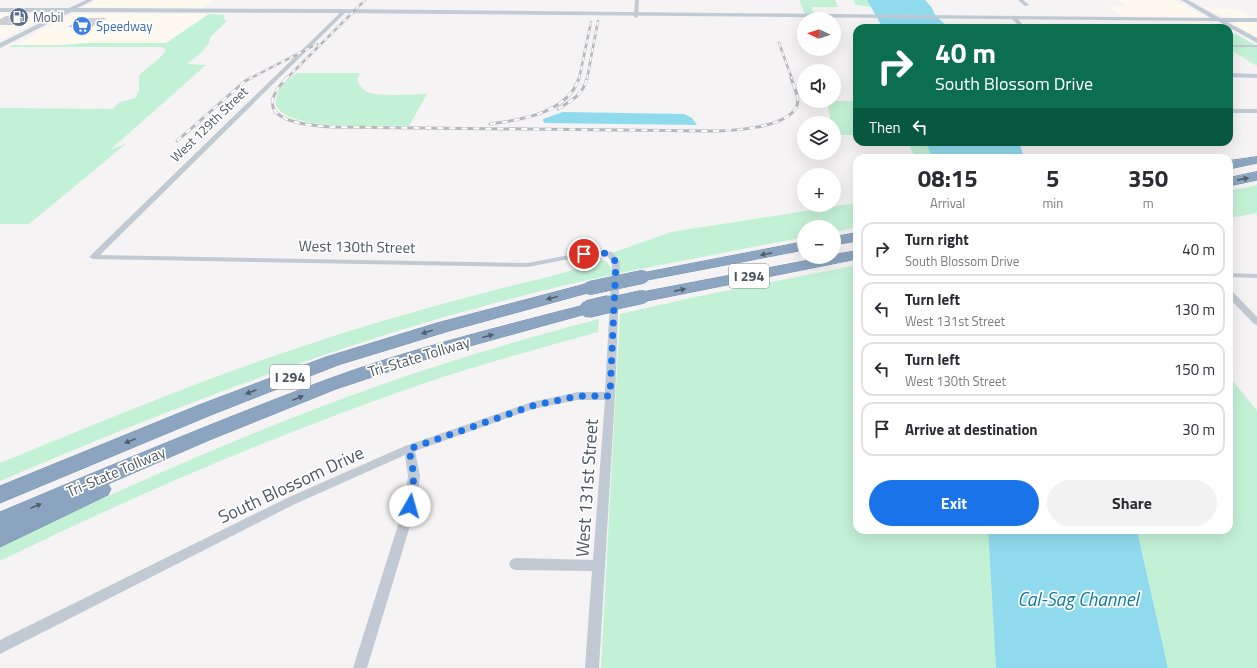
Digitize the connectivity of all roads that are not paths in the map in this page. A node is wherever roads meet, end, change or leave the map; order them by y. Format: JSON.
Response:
{"nodes":[{"id":1,"x":90,"y":0,"type":"edge"},
{"id":2,"x":637,"y":0,"type":"edge"},
{"id":3,"x":1020,"y":0,"type":"edge"},
{"id":4,"x":1184,"y":0,"type":"edge"},
{"id":5,"x":1027,"y":5,"type":"dead end"},
{"id":6,"x":0,"y":10,"type":"edge"},
{"id":7,"x":68,"y":11,"type":"junction"},
{"id":8,"x":343,"y":13,"type":"junction"},
{"id":9,"x":636,"y":15,"type":"junction"},
{"id":10,"x":1014,"y":18,"type":"junction"},
{"id":11,"x":1219,"y":20,"type":"junction"},
{"id":12,"x":1257,"y":20,"type":"edge"},
{"id":13,"x":1020,"y":24,"type":"edge"},
{"id":14,"x":1226,"y":24,"type":"edge"},
{"id":15,"x":1233,"y":28,"type":"edge"},
{"id":16,"x":1257,"y":41,"type":"edge"},
{"id":17,"x":0,"y":46,"type":"edge"},
{"id":18,"x":1233,"y":46,"type":"edge"},
{"id":19,"x":1257,"y":46,"type":"edge"},
{"id":20,"x":1233,"y":75,"type":"edge"},
{"id":21,"x":1257,"y":76,"type":"edge"},
{"id":22,"x":1233,"y":110,"type":"edge"},
{"id":23,"x":1257,"y":111,"type":"edge"},
{"id":24,"x":1257,"y":160,"type":"edge"},
{"id":25,"x":1233,"y":165,"type":"edge"},
{"id":26,"x":1257,"y":176,"type":"edge"},
{"id":27,"x":1233,"y":181,"type":"edge"},
{"id":28,"x":853,"y":238,"type":"edge"},
{"id":29,"x":841,"y":240,"type":"edge"},
{"id":30,"x":797,"y":247,"type":"edge"},
{"id":31,"x":93,"y":256,"type":"joint"},
{"id":32,"x":853,"y":256,"type":"edge"},
{"id":33,"x":616,"y":262,"type":"joint"},
{"id":34,"x":1233,"y":275,"type":"edge"},
{"id":35,"x":1257,"y":276,"type":"edge"},
{"id":36,"x":1233,"y":297,"type":"edge"},
{"id":37,"x":1257,"y":322,"type":"edge"},
{"id":38,"x":610,"y":396,"type":"junction"},
{"id":39,"x":236,"y":423,"type":"junction"},
{"id":40,"x":409,"y":449,"type":"junction"},
{"id":41,"x":0,"y":495,"type":"edge"},
{"id":42,"x":0,"y":521,"type":"edge"},
{"id":43,"x":0,"y":538,"type":"edge"},
{"id":44,"x":515,"y":564,"type":"dead end"},
{"id":45,"x":599,"y":566,"type":"junction"},
{"id":46,"x":0,"y":647,"type":"edge"},
{"id":47,"x":360,"y":668,"type":"edge"},
{"id":48,"x":592,"y":668,"type":"edge"}],
"edges":[{"from":1,"to":7,"type":"main road"},
{"from":2,"to":9,"type":"street"},
{"from":3,"to":5,"type":"street"},
{"from":4,"to":11,"type":"main road"},
{"from":6,"to":7,"type":"main road"},
{"from":7,"to":8,"type":"main road"},
{"from":7,"to":17,"type":"main road"},
{"from":8,"to":9,"type":"main road"},
{"from":8,"to":31,"type":"street","name":"West 129th Street"},
{"from":9,"to":10,"type":"main road"},
{"from":10,"to":11,"type":"main road"},
{"from":10,"to":13,"type":"street"},
{"from":11,"to":12,"type":"main road"},
{"from":11,"to":14,"type":"main road"},
{"from":15,"to":16,"type":"main road"},
{"from":18,"to":19,"type":"street"},
{"from":20,"to":21,"type":"street"},
{"from":22,"to":23,"type":"street"},
{"from":24,"to":25,"type":"highway"},
{"from":27,"to":26,"type":"highway","one_way":true},
{"from":28,"to":29,"type":"highway"},
{"from":30,"to":41,"type":"highway","name":"Tri-State Tollway","number":"I 294","one_way":true,"bridge":true},
{"from":31,"to":33,"type":"street","name":"West 130th Street"},
{"from":39,"to":32,"type":"highway","name":"Tri-State Tollway","number":"I 294","one_way":true,"bridge":true},
{"from":33,"to":38,"type":"street","name":"West 131st Street"},
{"from":34,"to":35,"type":"street"},
{"from":36,"to":37,"type":"street"},
{"from":38,"to":40,"type":"street","name":"South Blossom Drive"},
{"from":38,"to":45,"type":"street","name":"West 131st Street"},
{"from":42,"to":39,"type":"highway","name":"Tri-State Tollway","number":"I 294","one_way":true},
{"from":39,"to":43,"type":"highway"},
{"from":40,"to":46,"type":"street","name":"South Blossom Drive"},
{"from":40,"to":47,"type":"street"},
{"from":44,"to":45,"type":"street"},
{"from":45,"to":48,"type":"street","name":"West 131st Street"}]}
